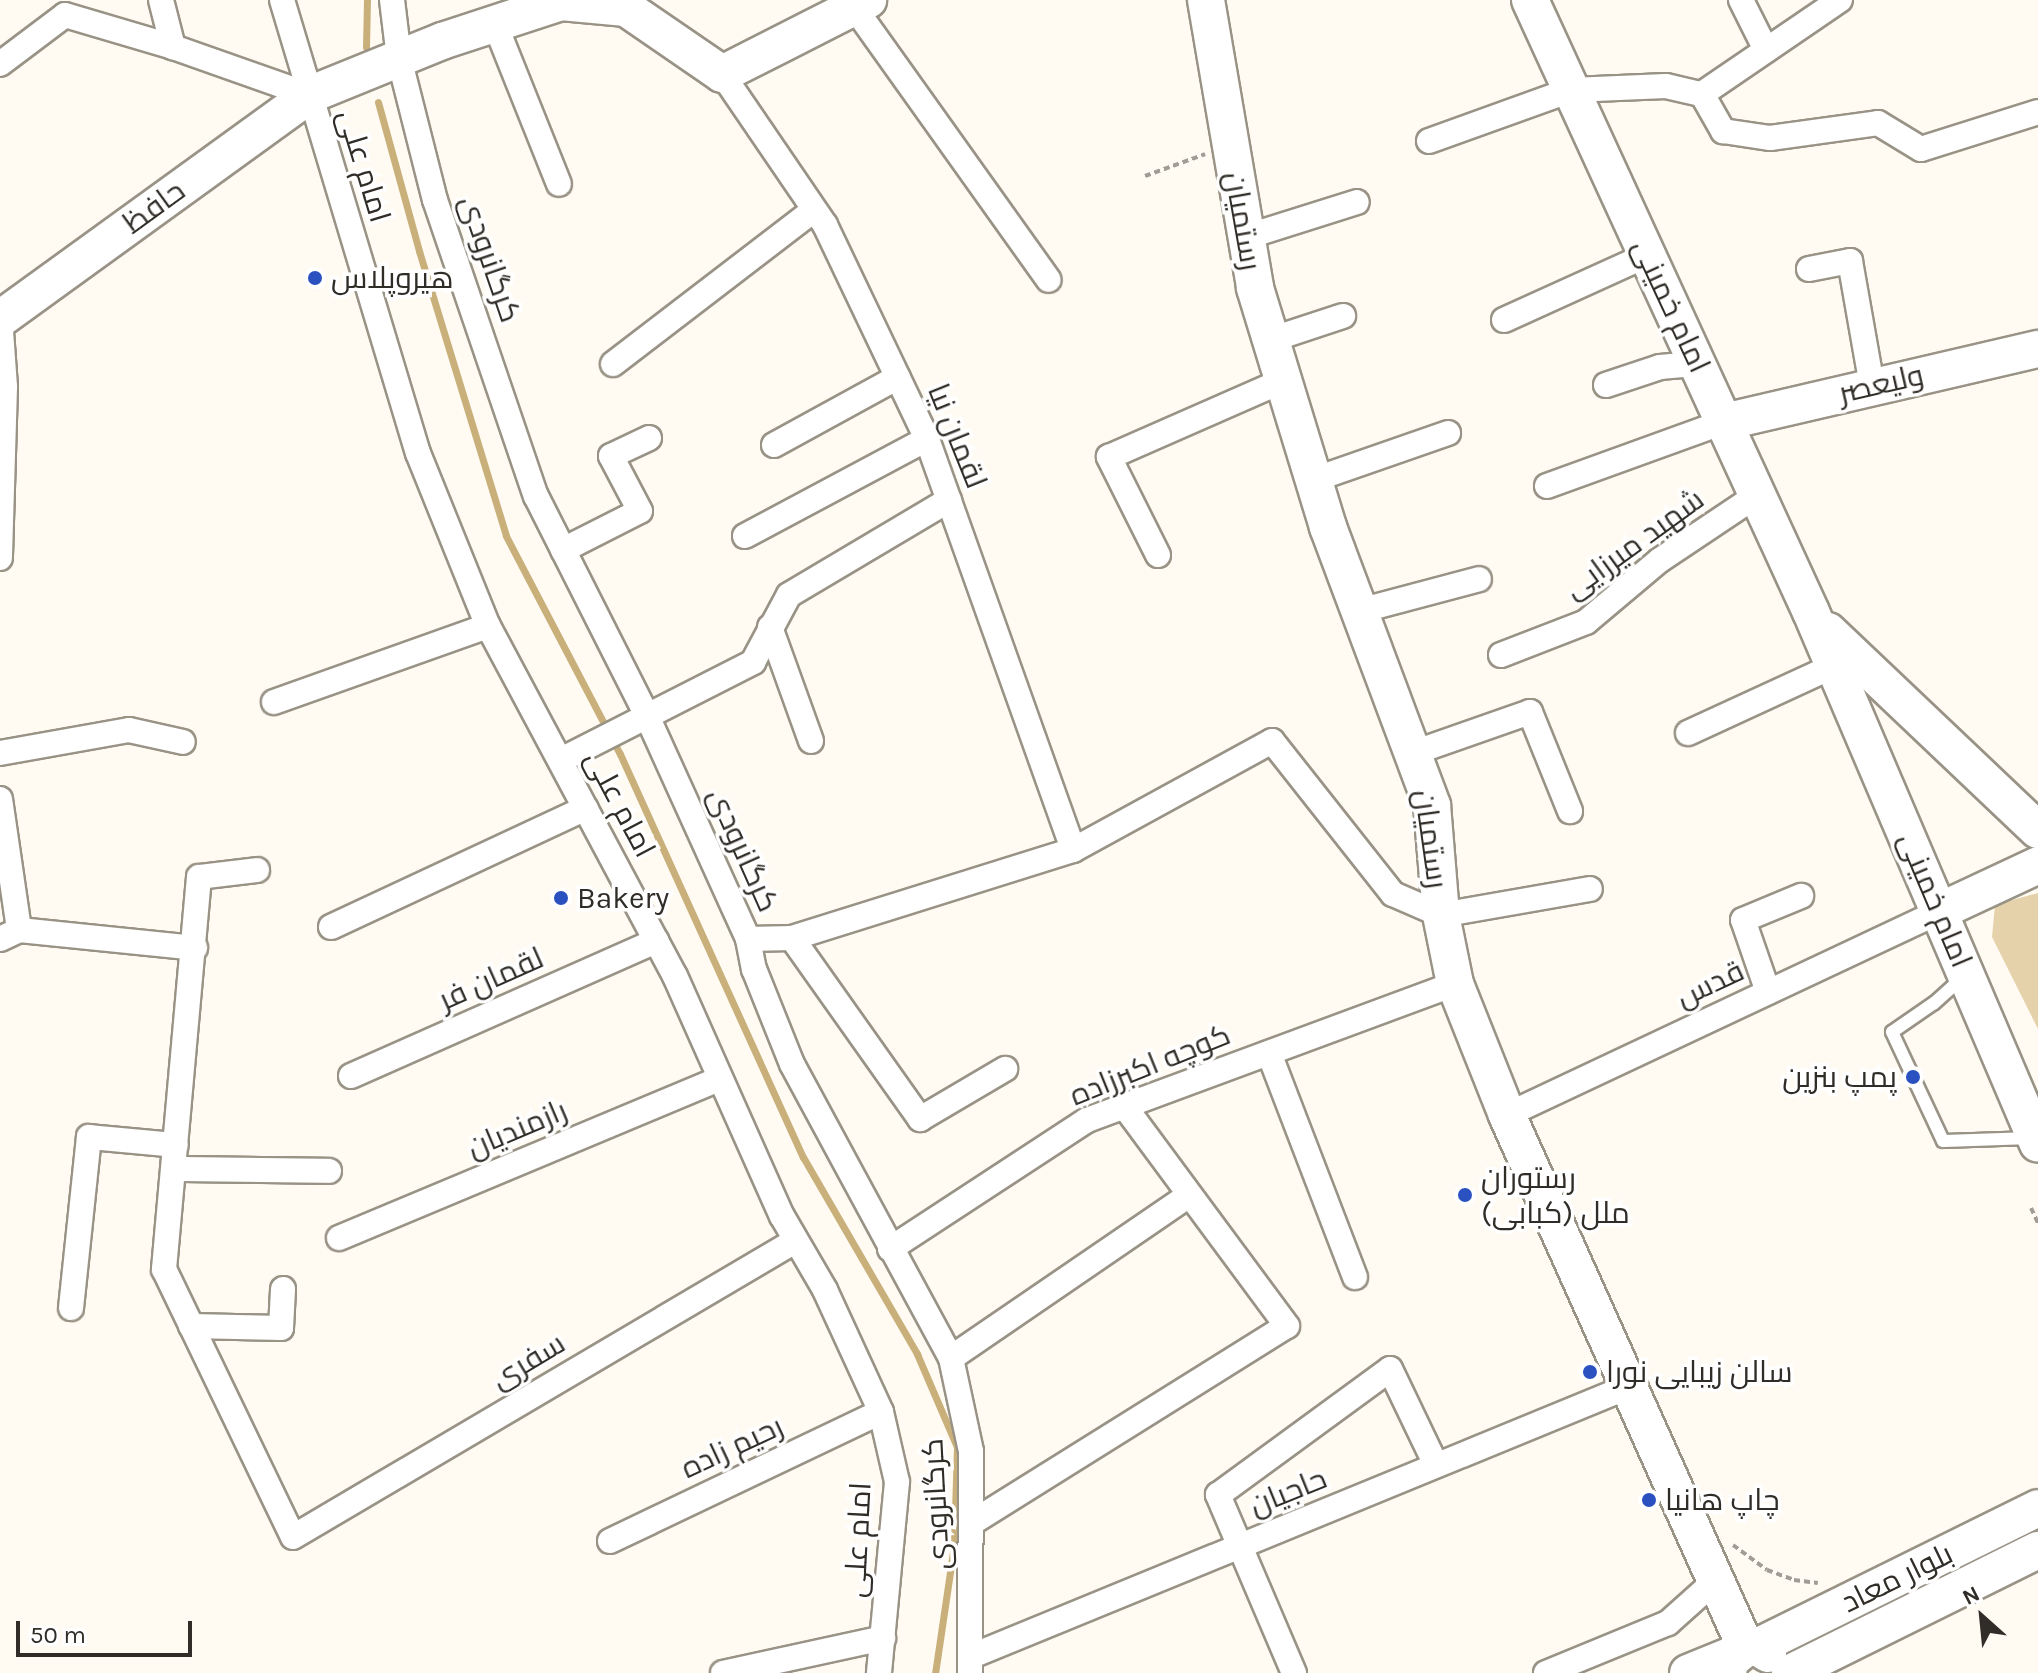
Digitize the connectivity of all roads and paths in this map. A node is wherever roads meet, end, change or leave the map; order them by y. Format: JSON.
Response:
{"nodes":[{"id":1,"x":161,"y":0,"type":"edge"},
{"id":2,"x":282,"y":0,"type":"edge"},
{"id":3,"x":392,"y":0,"type":"edge"},
{"id":4,"x":1206,"y":0,"type":"edge"},
{"id":5,"x":1530,"y":0,"type":"edge"},
{"id":6,"x":1741,"y":0,"type":"edge"},
{"id":7,"x":1840,"y":0,"type":"edge"},
{"id":8,"x":587,"y":2,"type":"edge"},
{"id":9,"x":861,"y":3,"type":"edge"},
{"id":10,"x":61,"y":8,"type":"edge"},
{"id":11,"x":495,"y":24,"type":"junction"},
{"id":12,"x":173,"y":47,"type":"junction"},
{"id":13,"x":1766,"y":50,"type":"junction"},
{"id":14,"x":399,"y":58,"type":"junction"},
{"id":15,"x":0,"y":64,"type":"edge"},
{"id":16,"x":722,"y":74,"type":"junction"},
{"id":17,"x":1571,"y":90,"type":"junction"},
{"id":18,"x":1702,"y":94,"type":"junction"},
{"id":19,"x":309,"y":95,"type":"junction"},
{"id":20,"x":2038,"y":112,"type":"edge"},
{"id":21,"x":1429,"y":141,"type":"dead end"},
{"id":22,"x":1230,"y":145,"type":"junction"},
{"id":23,"x":1145,"y":176,"type":"dead end"},
{"id":24,"x":559,"y":184,"type":"dead end"},
{"id":25,"x":1357,"y":202,"type":"dead end"},
{"id":26,"x":814,"y":210,"type":"junction"},
{"id":27,"x":1246,"y":237,"type":"junction"},
{"id":28,"x":1647,"y":255,"type":"junction"},
{"id":29,"x":1809,"y":269,"type":"dead end"},
{"id":30,"x":1049,"y":280,"type":"dead end"},
{"id":31,"x":1343,"y":316,"type":"dead end"},
{"id":32,"x":0,"y":318,"type":"edge"},
{"id":33,"x":1504,"y":320,"type":"dead end"},
{"id":34,"x":1270,"y":340,"type":"junction"},
{"id":35,"x":2038,"y":349,"type":"edge"},
{"id":36,"x":613,"y":364,"type":"dead end"},
{"id":37,"x":1697,"y":364,"type":"junction"},
{"id":38,"x":898,"y":377,"type":"junction"},
{"id":39,"x":1282,"y":381,"type":"junction"},
{"id":40,"x":1606,"y":385,"type":"dead end"},
{"id":41,"x":1872,"y":386,"type":"junction"},
{"id":42,"x":1724,"y":422,"type":"junction"},
{"id":43,"x":1448,"y":433,"type":"dead end"},
{"id":44,"x":649,"y":438,"type":"dead end"},
{"id":45,"x":927,"y":439,"type":"junction"},
{"id":46,"x":774,"y":445,"type":"dead end"},
{"id":47,"x":1313,"y":480,"type":"junction"},
{"id":48,"x":1547,"y":486,"type":"dead end"},
{"id":49,"x":1757,"y":495,"type":"junction"},
{"id":50,"x":949,"y":500,"type":"junction"},
{"id":51,"x":745,"y":536,"type":"dead end"},
{"id":52,"x":563,"y":550,"type":"junction"},
{"id":53,"x":1158,"y":555,"type":"dead end"},
{"id":54,"x":0,"y":558,"type":"edge"},
{"id":55,"x":1479,"y":579,"type":"dead end"},
{"id":56,"x":1359,"y":611,"type":"junction"},
{"id":57,"x":1811,"y":612,"type":"junction"},
{"id":58,"x":488,"y":626,"type":"junction"},
{"id":59,"x":770,"y":627,"type":"junction"},
{"id":60,"x":1501,"y":655,"type":"dead end"},
{"id":61,"x":1834,"y":666,"type":"junction"},
{"id":62,"x":274,"y":702,"type":"dead end"},
{"id":63,"x":647,"y":716,"type":"junction"},
{"id":64,"x":1688,"y":733,"type":"dead end"},
{"id":65,"x":811,"y":741,"type":"dead end"},
{"id":66,"x":183,"y":742,"type":"dead end"},
{"id":67,"x":0,"y":753,"type":"edge"},
{"id":68,"x":1413,"y":753,"type":"junction"},
{"id":69,"x":561,"y":760,"type":"junction"},
{"id":70,"x":0,"y":799,"type":"edge"},
{"id":71,"x":586,"y":808,"type":"junction"},
{"id":72,"x":1570,"y":811,"type":"dead end"},
{"id":73,"x":2038,"y":830,"type":"edge"},
{"id":74,"x":1073,"y":850,"type":"junction"},
{"id":75,"x":2038,"y":865,"type":"edge"},
{"id":76,"x":257,"y":870,"type":"dead end"},
{"id":77,"x":1590,"y":889,"type":"dead end"},
{"id":78,"x":1801,"y":896,"type":"dead end"},
{"id":79,"x":1940,"y":911,"type":"junction"},
{"id":80,"x":1441,"y":915,"type":"junction"},
{"id":81,"x":331,"y":927,"type":"dead end"},
{"id":82,"x":9,"y":934,"type":"edge"},
{"id":83,"x":792,"y":938,"type":"junction"},
{"id":84,"x":748,"y":939,"type":"junction"},
{"id":85,"x":656,"y":941,"type":"junction"},
{"id":86,"x":195,"y":948,"type":"junction"},
{"id":87,"x":1967,"y":973,"type":"junction"},
{"id":88,"x":1455,"y":984,"type":"junction"},
{"id":89,"x":1768,"y":992,"type":"junction"},
{"id":90,"x":1269,"y":1053,"type":"junction"},
{"id":91,"x":1005,"y":1069,"type":"dead end"},
{"id":92,"x":351,"y":1076,"type":"dead end"},
{"id":93,"x":720,"y":1079,"type":"junction"},
{"id":94,"x":1124,"y":1106,"type":"junction"},
{"id":95,"x":1507,"y":1115,"type":"junction"},
{"id":96,"x":2036,"y":1141,"type":"edge"},
{"id":97,"x":175,"y":1157,"type":"junction"},
{"id":98,"x":329,"y":1171,"type":"dead end"},
{"id":99,"x":1189,"y":1195,"type":"junction"},
{"id":100,"x":2031,"y":1208,"type":"dead end"},
{"id":101,"x":2038,"y":1223,"type":"edge"},
{"id":102,"x":339,"y":1238,"type":"dead end"},
{"id":103,"x":795,"y":1241,"type":"junction"},
{"id":104,"x":890,"y":1249,"type":"junction"},
{"id":105,"x":1355,"y":1277,"type":"dead end"},
{"id":106,"x":283,"y":1289,"type":"dead end"},
{"id":107,"x":71,"y":1308,"type":"dead end"},
{"id":108,"x":191,"y":1326,"type":"junction"},
{"id":109,"x":951,"y":1358,"type":"junction"},
{"id":110,"x":1628,"y":1387,"type":"junction"},
{"id":111,"x":881,"y":1412,"type":"junction"},
{"id":112,"x":1436,"y":1465,"type":"junction"},
{"id":113,"x":2036,"y":1515,"type":"edge"},
{"id":114,"x":973,"y":1522,"type":"junction"},
{"id":115,"x":1725,"y":1537,"type":"dead end"},
{"id":116,"x":610,"y":1541,"type":"dead end"},
{"id":117,"x":1238,"y":1547,"type":"junction"},
{"id":118,"x":2038,"y":1550,"type":"edge"},
{"id":119,"x":1715,"y":1581,"type":"junction"},
{"id":120,"x":1822,"y":1584,"type":"dead end"},
{"id":121,"x":883,"y":1638,"type":"junction"},
{"id":122,"x":1749,"y":1659,"type":"edge"},
{"id":123,"x":971,"y":1665,"type":"edge"},
{"id":124,"x":723,"y":1673,"type":"edge"},
{"id":125,"x":879,"y":1673,"type":"edge"},
{"id":126,"x":1294,"y":1673,"type":"edge"},
{"id":127,"x":1546,"y":1673,"type":"edge"},
{"id":128,"x":1688,"y":1673,"type":"edge"},
{"id":129,"x":1790,"y":1673,"type":"edge"}],
"edges":[{"from":1,"to":12,"type":"street"},
{"from":2,"to":19,"type":"street","name":"امام علی"},
{"from":3,"to":14,"type":"street","name":"کرگانرودی"},
{"from":4,"to":22,"type":"street","name":"رستمیان"},
{"from":5,"to":17,"type":"street","name":"امام خمینی"},
{"from":6,"to":13,"type":"street"},
{"from":7,"to":13,"type":"street"},
{"from":8,"to":11,"type":"street","name":"حافظ"},
{"from":8,"to":16,"type":"street","name":"حافظ"},
{"from":9,"to":16,"type":"street"},
{"from":9,"to":30,"type":"street"},
{"from":10,"to":12,"type":"street"},
{"from":10,"to":15,"type":"street"},
{"from":11,"to":14,"type":"street","name":"حافظ"},
{"from":11,"to":24,"type":"street"},
{"from":12,"to":19,"type":"street"},
{"from":13,"to":18,"type":"street"},
{"from":14,"to":19,"type":"street","name":"حافظ"},
{"from":14,"to":52,"type":"street","name":"کرگانرودی"},
{"from":16,"to":26,"type":"street","name":"لقمان نیا"},
{"from":17,"to":18,"type":"street"},
{"from":17,"to":21,"type":"street"},
{"from":17,"to":28,"type":"street","name":"امام خمینی"},
{"from":18,"to":20,"type":"street"},
{"from":19,"to":32,"type":"street","name":"حافظ"},
{"from":19,"to":58,"type":"street","name":"امام علی"},
{"from":22,"to":23,"type":"path"},
{"from":22,"to":27,"type":"street","name":"رستمیان"},
{"from":25,"to":27,"type":"street"},
{"from":26,"to":36,"type":"street"},
{"from":26,"to":38,"type":"street","name":"لقمان نیا"},
{"from":27,"to":34,"type":"street","name":"رستمیان"},
{"from":28,"to":33,"type":"street"},
{"from":28,"to":37,"type":"street","name":"امام خمینی"},
{"from":29,"to":41,"type":"street"},
{"from":31,"to":34,"type":"street"},
{"from":32,"to":54,"type":"street"},
{"from":34,"to":39,"type":"street","name":"رستمیان"},
{"from":35,"to":41,"type":"street","name":"ولیعصر"},
{"from":37,"to":40,"type":"street"},
{"from":37,"to":42,"type":"street","name":"امام خمینی"},
{"from":38,"to":45,"type":"street","name":"لقمان نیا"},
{"from":38,"to":46,"type":"street"},
{"from":39,"to":47,"type":"street","name":"رستمیان"},
{"from":39,"to":53,"type":"street"},
{"from":41,"to":42,"type":"street","name":"ولیعصر"},
{"from":42,"to":48,"type":"street"},
{"from":42,"to":49,"type":"street","name":"امام خمینی"},
{"from":43,"to":47,"type":"street"},
{"from":44,"to":52,"type":"street"},
{"from":45,"to":50,"type":"street","name":"لقمان نیا"},
{"from":45,"to":51,"type":"street"},
{"from":47,"to":56,"type":"street","name":"رستمیان"},
{"from":49,"to":57,"type":"street","name":"امام خمینی"},
{"from":49,"to":60,"type":"street","name":"شهید میرزایی"},
{"from":50,"to":59,"type":"street"},
{"from":50,"to":74,"type":"street","name":"لقمان نیا"},
{"from":52,"to":63,"type":"street","name":"کرگانرودی"},
{"from":55,"to":56,"type":"street"},
{"from":56,"to":68,"type":"street","name":"رستمیان"},
{"from":57,"to":61,"type":"street","name":"امام خمینی"},
{"from":57,"to":73,"type":"street","name":"امام خمینی"},
{"from":58,"to":62,"type":"street"},
{"from":58,"to":69,"type":"street","name":"امام علی"},
{"from":59,"to":63,"type":"street"},
{"from":59,"to":65,"type":"street"},
{"from":61,"to":64,"type":"street"},
{"from":61,"to":79,"type":"street","name":"امام خمینی"},
{"from":63,"to":69,"type":"street"},
{"from":63,"to":84,"type":"street","name":"کرگانرودی"},
{"from":66,"to":67,"type":"street"},
{"from":68,"to":72,"type":"street"},
{"from":68,"to":80,"type":"street","name":"رستمیان"},
{"from":69,"to":71,"type":"street","name":"امام علی"},
{"from":70,"to":82,"type":"street"},
{"from":71,"to":81,"type":"street"},
{"from":71,"to":85,"type":"street","name":"امام علی"},
{"from":74,"to":80,"type":"street"},
{"from":74,"to":83,"type":"street"},
{"from":75,"to":79,"type":"street"},
{"from":76,"to":86,"type":"street"},
{"from":77,"to":80,"type":"street"},
{"from":78,"to":89,"type":"street"},
{"from":79,"to":87,"type":"street","name":"امام خمینی"},
{"from":79,"to":89,"type":"street","name":"قدس"},
{"from":80,"to":88,"type":"street","name":"رستمیان"},
{"from":82,"to":86,"type":"street"},
{"from":83,"to":84,"type":"street"},
{"from":83,"to":91,"type":"street"},
{"from":84,"to":104,"type":"street","name":"کرگانرودی"},
{"from":85,"to":92,"type":"street","name":"لقمان فر"},
{"from":85,"to":93,"type":"street","name":"امام علی"},
{"from":86,"to":97,"type":"street"},
{"from":87,"to":96,"type":"street","name":"امام خمینی"},
{"from":87,"to":96,"type":"lane"},
{"from":88,"to":90,"type":"street","name":"کوچه اکبرزاده"},
{"from":88,"to":95,"type":"street","name":"رستمیان"},
{"from":89,"to":95,"type":"street","name":"قدس"},
{"from":90,"to":94,"type":"street","name":"کوچه اکبرزاده"},
{"from":90,"to":105,"type":"street"},
{"from":93,"to":102,"type":"street","name":"رازمندیان"},
{"from":93,"to":103,"type":"street","name":"امام علی"},
{"from":94,"to":99,"type":"street"},
{"from":94,"to":104,"type":"street","name":"کوچه اکبرزاده"},
{"from":95,"to":110,"type":"street","name":"رستمیان"},
{"from":97,"to":98,"type":"street"},
{"from":97,"to":107,"type":"street"},
{"from":97,"to":108,"type":"street"},
{"from":99,"to":109,"type":"street"},
{"from":99,"to":114,"type":"street"},
{"from":100,"to":101,"type":"path"},
{"from":103,"to":108,"type":"street","name":"سفری"},
{"from":103,"to":111,"type":"street","name":"امام علی"},
{"from":104,"to":109,"type":"street","name":"کرگانرودی"},
{"from":106,"to":108,"type":"street"},
{"from":109,"to":114,"type":"street","name":"کرگانرودی"},
{"from":110,"to":112,"type":"street","name":"حاجیان"},
{"from":110,"to":119,"type":"street","name":"رستمیان"},
{"from":111,"to":116,"type":"street","name":"رحیم زاده"},
{"from":111,"to":121,"type":"street","name":"امام علی"},
{"from":112,"to":117,"type":"street","name":"حاجیان"},
{"from":112,"to":117,"type":"street"},
{"from":113,"to":122,"type":"street","name":"بلوار معاد"},
{"from":114,"to":123,"type":"street","name":"کرگانرودی"},
{"from":115,"to":120,"type":"path"},
{"from":117,"to":123,"type":"street","name":"حاجیان"},
{"from":117,"to":126,"type":"street"},
{"from":118,"to":129,"type":"street","name":"بلوار معاد"},
{"from":119,"to":122,"type":"street","name":"رستمیان"},
{"from":119,"to":127,"type":"street"},
{"from":121,"to":124,"type":"street"},
{"from":121,"to":125,"type":"street","name":"امام علی"},
{"from":122,"to":128,"type":"street","name":"بلوار معاد"}]}
